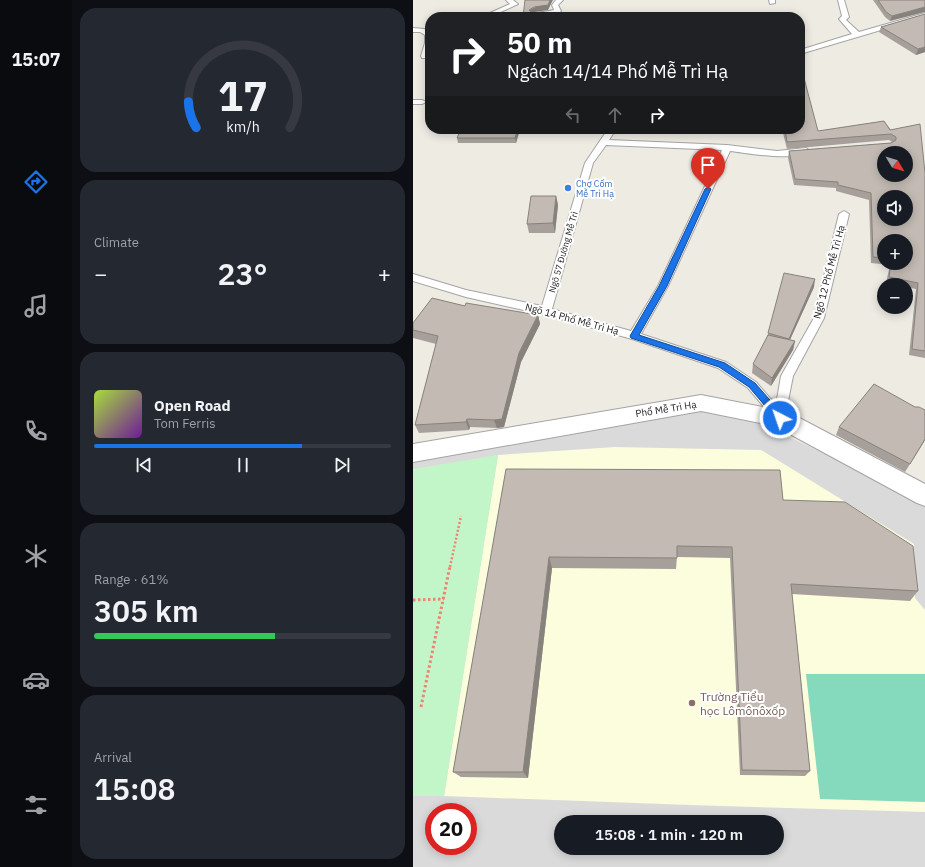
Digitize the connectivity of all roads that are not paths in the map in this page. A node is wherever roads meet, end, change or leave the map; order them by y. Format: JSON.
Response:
{"nodes":[{"id":1,"x":509,"y":0,"type":"edge"},
{"id":2,"x":560,"y":0,"type":"edge"},
{"id":3,"x":841,"y":0,"type":"edge"},
{"id":4,"x":496,"y":12,"type":"edge"},
{"id":5,"x":553,"y":12,"type":"edge"},
{"id":6,"x":925,"y":15,"type":"edge"},
{"id":7,"x":413,"y":30,"type":"edge"},
{"id":8,"x":425,"y":32,"type":"edge"},
{"id":9,"x":857,"y":36,"type":"junction"},
{"id":10,"x":805,"y":50,"type":"edge"},
{"id":11,"x":609,"y":134,"type":"edge"},
{"id":12,"x":603,"y":142,"type":"junction"},
{"id":13,"x":727,"y":148,"type":"junction"},
{"id":14,"x":814,"y":151,"type":"edge"},
{"id":15,"x":844,"y":214,"type":"dead end"},
{"id":16,"x":413,"y":277,"type":"edge"},
{"id":17,"x":546,"y":311,"type":"junction"},
{"id":18,"x":634,"y":336,"type":"junction"},
{"id":19,"x":780,"y":418,"type":"junction"},
{"id":20,"x":413,"y":453,"type":"edge"},
{"id":21,"x":925,"y":496,"type":"edge"}],
"edges":[{"from":1,"to":4,"type":"lane"},
{"from":2,"to":5,"type":"lane"},
{"from":3,"to":9,"type":"lane"},
{"from":6,"to":9,"type":"lane"},
{"from":7,"to":8,"type":"lane"},
{"from":9,"to":10,"type":"lane"},
{"from":11,"to":12,"type":"lane","name":"Ngõ 57 Đường Mễ Trì"},
{"from":12,"to":13,"type":"lane"},
{"from":12,"to":17,"type":"lane","name":"Ngõ 57 Đường Mễ Trì"},
{"from":13,"to":14,"type":"lane"},
{"from":13,"to":18,"type":"lane"},
{"from":15,"to":19,"type":"lane","name":"Ngõ 12 Phố Mễ Trì Hạ"},
{"from":16,"to":17,"type":"lane","name":"Ngõ 14 Phố Mễ Trì Hạ"},
{"from":17,"to":18,"type":"lane","name":"Ngõ 14 Phố Mễ Trì Hạ"},
{"from":18,"to":19,"type":"lane","name":"Ngõ 14 Phố Mễ Trì Hạ"},
{"from":19,"to":20,"type":"street","name":"Phố Mễ Trì Hạ"},
{"from":19,"to":21,"type":"street","name":"Phố Mễ Trì Hạ"}]}
